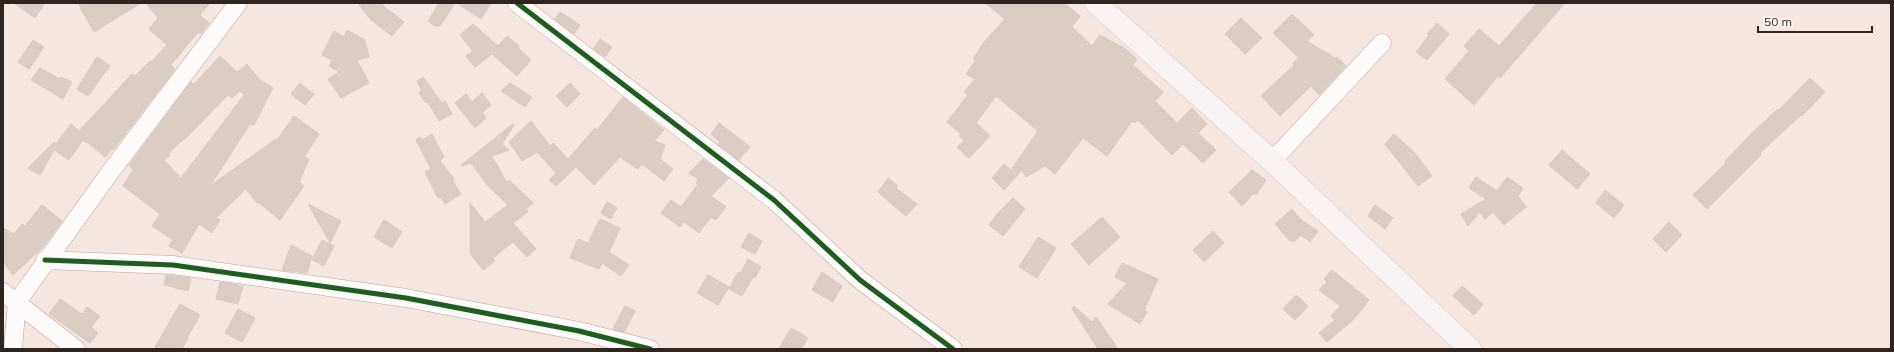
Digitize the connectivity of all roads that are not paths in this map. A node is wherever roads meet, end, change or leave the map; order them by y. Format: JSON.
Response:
{"nodes":[{"id":1,"x":238,"y":3,"type":"edge"},
{"id":2,"x":516,"y":3,"type":"edge"},
{"id":3,"x":1096,"y":3,"type":"edge"},
{"id":4,"x":1382,"y":43,"type":"dead end"},
{"id":5,"x":1272,"y":161,"type":"junction"},
{"id":6,"x":45,"y":260,"type":"junction"},
{"id":7,"x":10,"y":297,"type":"edge"},
{"id":8,"x":13,"y":349,"type":"edge"},
{"id":9,"x":76,"y":349,"type":"edge"},
{"id":10,"x":650,"y":349,"type":"edge"},
{"id":11,"x":953,"y":349,"type":"edge"},
{"id":12,"x":1470,"y":349,"type":"edge"}],
"edges":[{"from":1,"to":6,"type":"street"},
{"from":2,"to":11,"type":"street"},
{"from":3,"to":5,"type":"main road"},
{"from":4,"to":5,"type":"street"},
{"from":5,"to":12,"type":"main road"},
{"from":6,"to":7,"type":"street"},
{"from":6,"to":10,"type":"street"},
{"from":7,"to":8,"type":"street"},
{"from":7,"to":9,"type":"street"}]}
